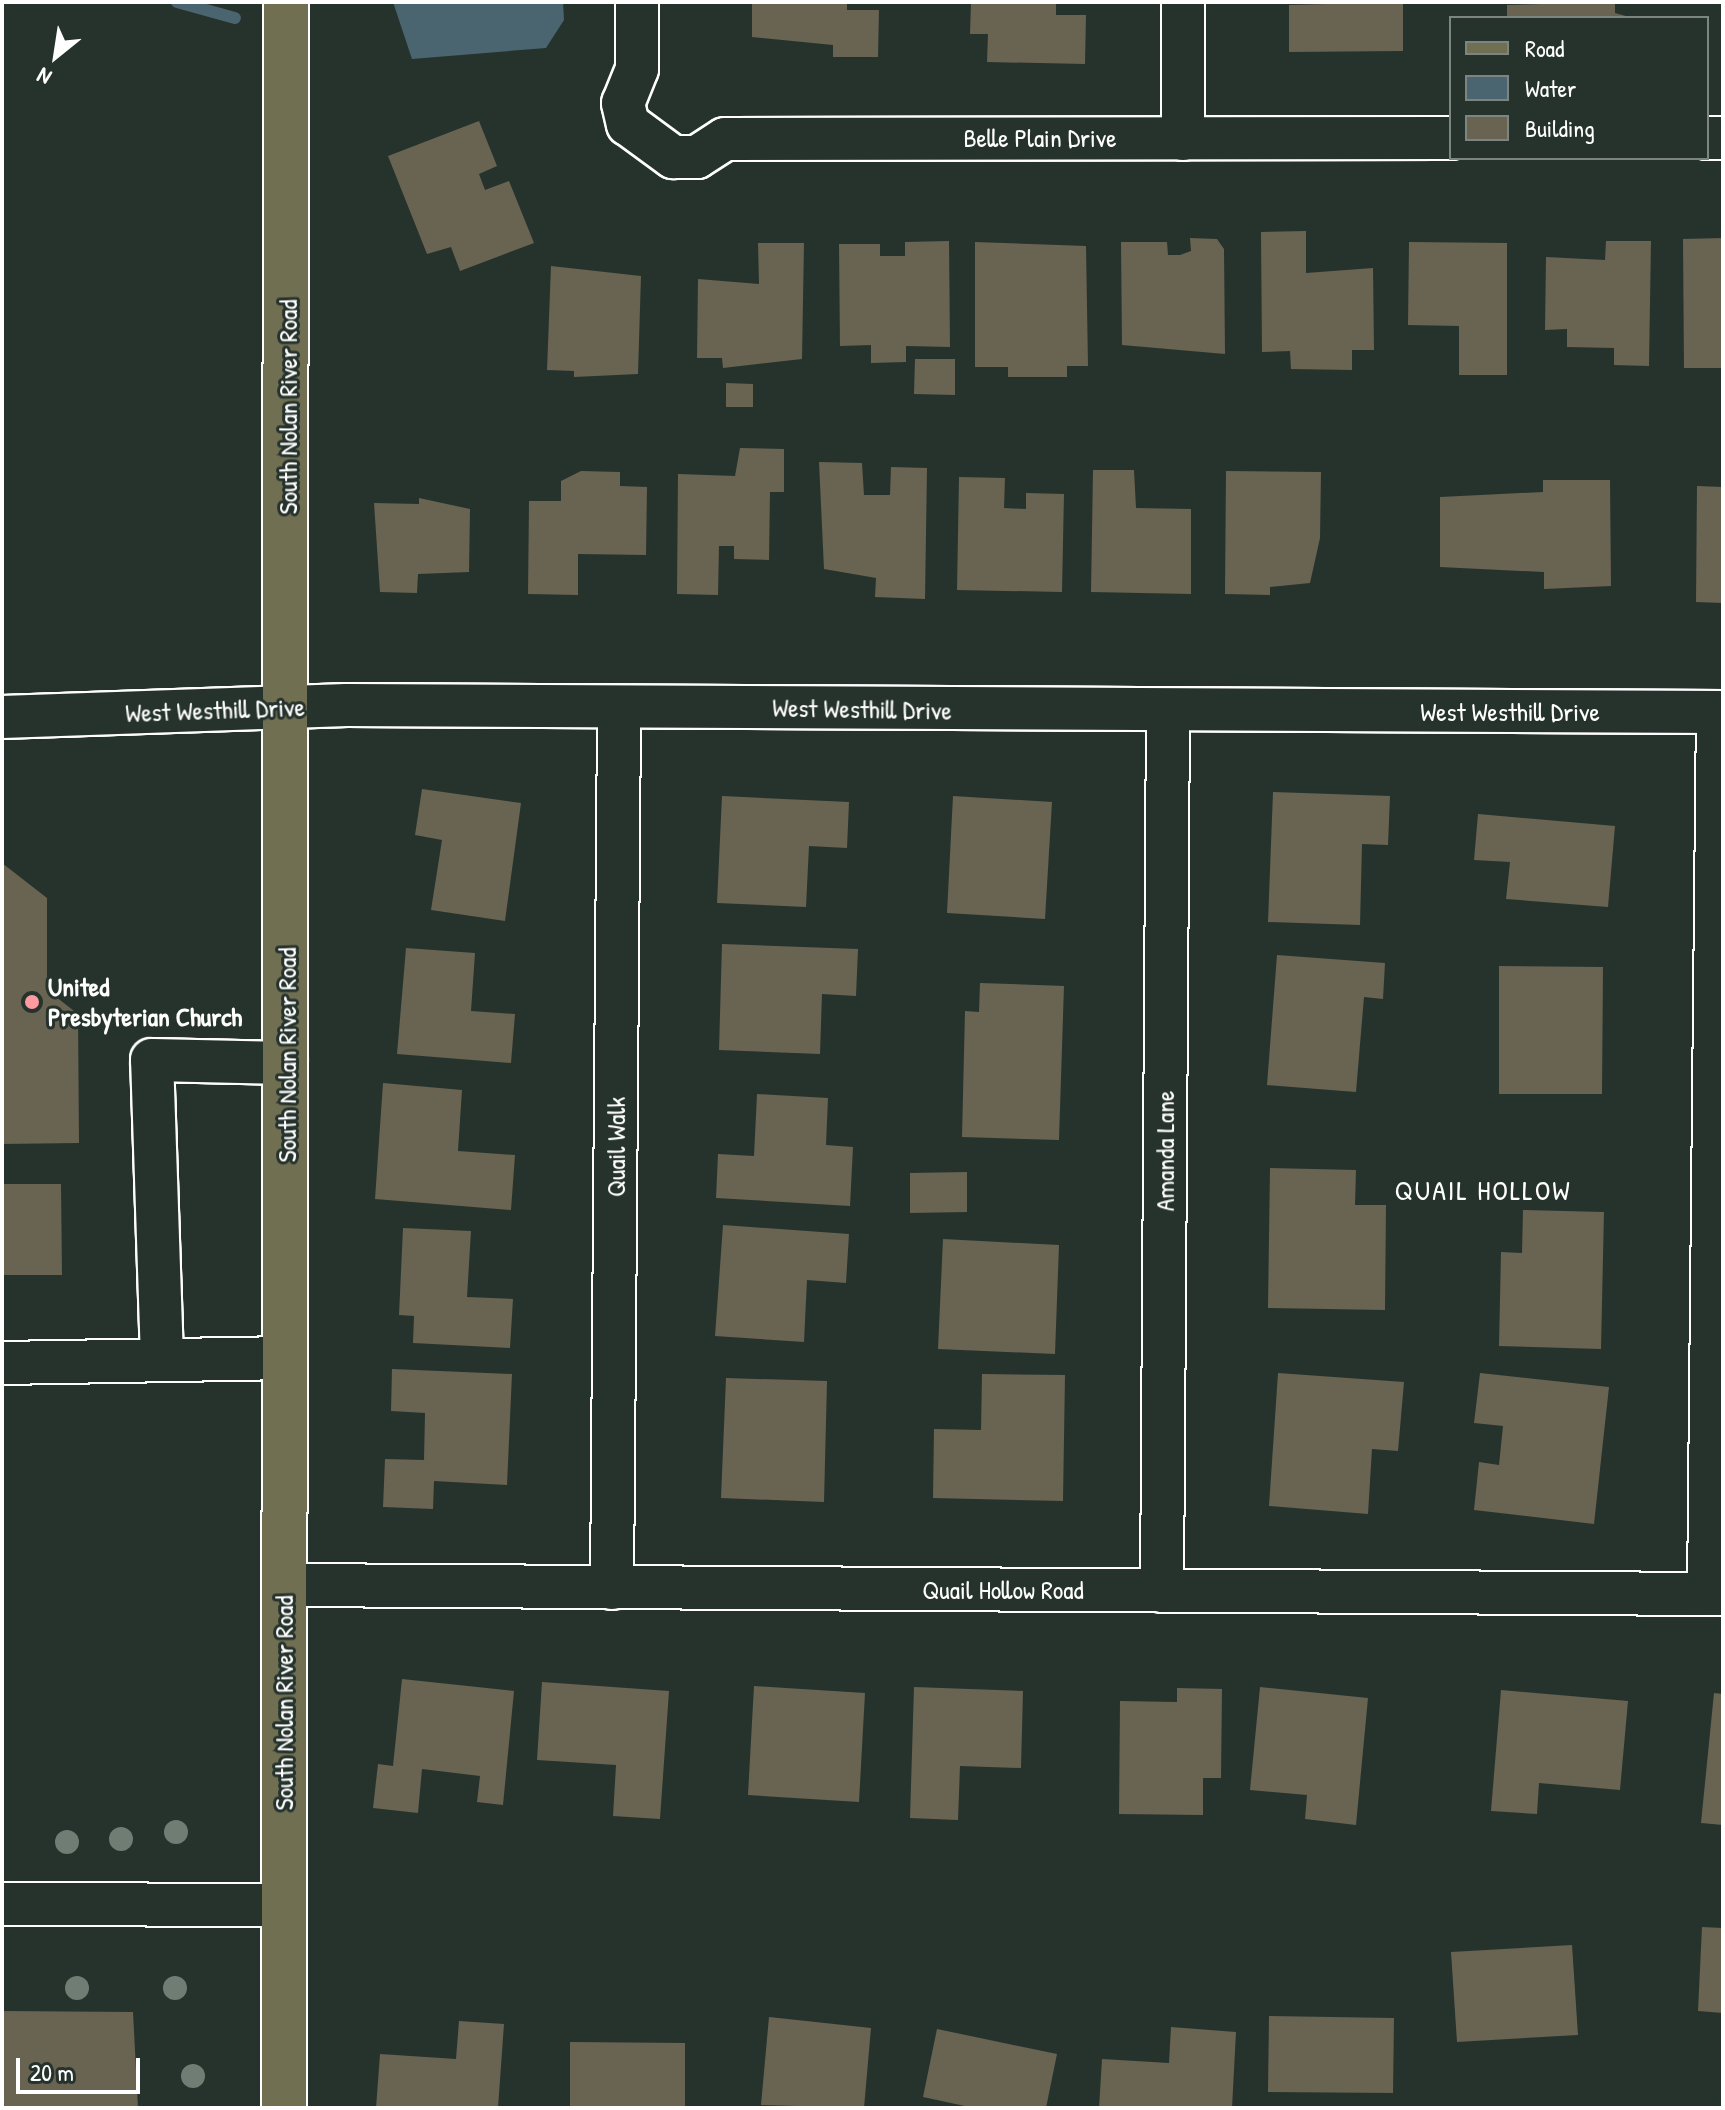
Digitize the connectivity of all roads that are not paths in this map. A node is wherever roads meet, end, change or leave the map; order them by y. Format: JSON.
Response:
{"nodes":[{"id":1,"x":286,"y":2,"type":"edge"},
{"id":2,"x":637,"y":2,"type":"edge"},
{"id":3,"x":1183,"y":2,"type":"edge"},
{"id":4,"x":1449,"y":138,"type":"edge"},
{"id":5,"x":1183,"y":139,"type":"junction"},
{"id":6,"x":290,"y":707,"type":"junction"},
{"id":7,"x":619,"y":707,"type":"junction"},
{"id":8,"x":1168,"y":712,"type":"junction"},
{"id":9,"x":1720,"y":712,"type":"edge"},
{"id":10,"x":2,"y":717,"type":"edge"},
{"id":11,"x":286,"y":1063,"type":"junction"},
{"id":12,"x":286,"y":1358,"type":"junction"},
{"id":13,"x":162,"y":1359,"type":"junction"},
{"id":14,"x":2,"y":1363,"type":"edge"},
{"id":15,"x":284,"y":1585,"type":"junction"},
{"id":16,"x":612,"y":1588,"type":"junction"},
{"id":17,"x":1162,"y":1591,"type":"junction"},
{"id":18,"x":1716,"y":1594,"type":"edge"},
{"id":19,"x":2,"y":1904,"type":"edge"},
{"id":20,"x":284,"y":1905,"type":"junction"},
{"id":21,"x":284,"y":2108,"type":"edge"}],
"edges":[{"from":1,"to":6,"type":"main road","name":"South Nolan River Road"},
{"from":2,"to":5,"type":"street","name":"Belle Plain Drive"},
{"from":3,"to":5,"type":"street"},
{"from":4,"to":5,"type":"street","name":"Belle Plain Drive"},
{"from":6,"to":7,"type":"street","name":"West Westhill Drive"},
{"from":6,"to":10,"type":"street","name":"West Westhill Drive"},
{"from":6,"to":11,"type":"main road","name":"South Nolan River Road"},
{"from":7,"to":8,"type":"street","name":"West Westhill Drive"},
{"from":7,"to":16,"type":"street","name":"Quail Walk"},
{"from":8,"to":9,"type":"street","name":"West Westhill Drive"},
{"from":8,"to":17,"type":"street","name":"Amanda Lane"},
{"from":9,"to":18,"type":"street"},
{"from":11,"to":12,"type":"main road","name":"South Nolan River Road"},
{"from":11,"to":13,"type":"street"},
{"from":12,"to":13,"type":"street"},
{"from":12,"to":15,"type":"main road","name":"South Nolan River Road"},
{"from":13,"to":14,"type":"street"},
{"from":15,"to":16,"type":"street","name":"Quail Hollow Road"},
{"from":15,"to":20,"type":"main road","name":"South Nolan River Road"},
{"from":16,"to":17,"type":"street","name":"Quail Hollow Road"},
{"from":17,"to":18,"type":"street","name":"Quail Hollow Road"},
{"from":19,"to":20,"type":"street"},
{"from":20,"to":21,"type":"main road","name":"South Nolan River Road"}]}
